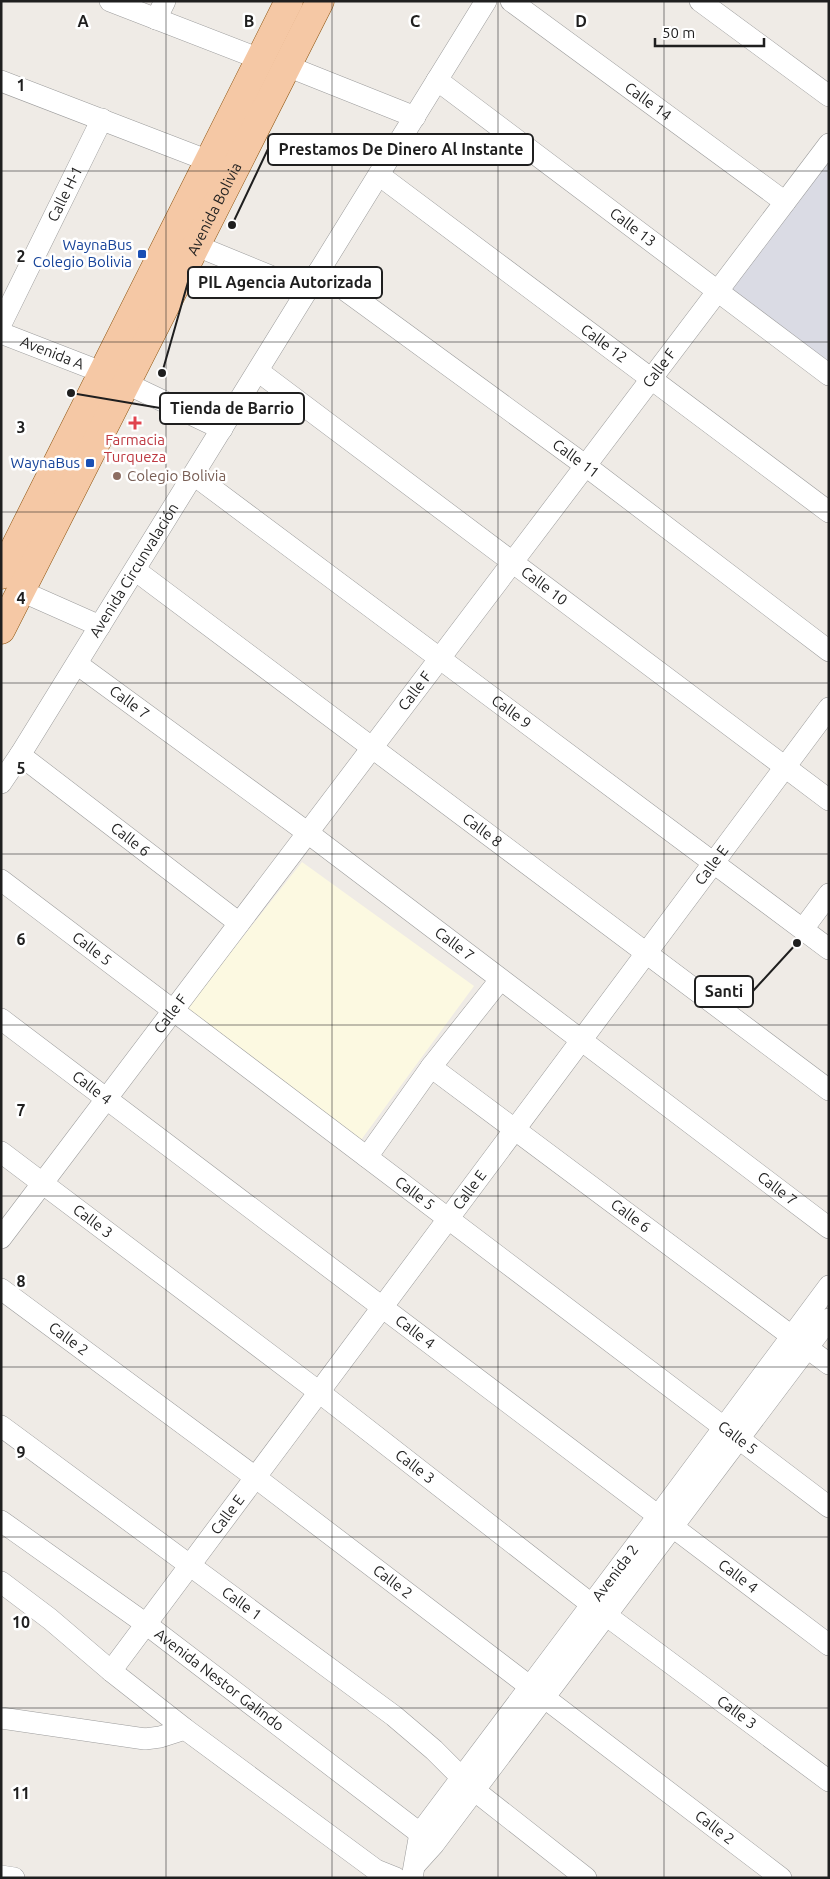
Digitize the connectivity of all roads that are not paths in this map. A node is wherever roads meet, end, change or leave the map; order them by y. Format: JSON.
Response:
{"nodes":[{"id":1,"x":110,"y":1,"type":"edge"},
{"id":2,"x":288,"y":1,"type":"edge"},
{"id":3,"x":320,"y":1,"type":"edge"},
{"id":4,"x":486,"y":1,"type":"edge"},
{"id":5,"x":511,"y":1,"type":"edge"},
{"id":6,"x":700,"y":1,"type":"edge"},
{"id":7,"x":160,"y":10,"type":"edge"},
{"id":8,"x":260,"y":59,"type":"junction"},
{"id":9,"x":287,"y":66,"type":"junction"},
{"id":10,"x":437,"y":80,"type":"junction"},
{"id":11,"x":2,"y":84,"type":"edge"},
{"id":12,"x":829,"y":96,"type":"edge"},
{"id":13,"x":415,"y":117,"type":"junction"},
{"id":14,"x":102,"y":118,"type":"junction"},
{"id":15,"x":829,"y":144,"type":"edge"},
{"id":16,"x":209,"y":161,"type":"junction"},
{"id":17,"x":379,"y":175,"type":"junction"},
{"id":18,"x":784,"y":202,"type":"junction"},
{"id":19,"x":197,"y":246,"type":"junction"},
{"id":20,"x":319,"y":271,"type":"junction"},
{"id":21,"x":307,"y":291,"type":"junction"},
{"id":22,"x":719,"y":291,"type":"junction"},
{"id":23,"x":1,"y":324,"type":"edge"},
{"id":24,"x":1,"y":333,"type":"edge"},
{"id":25,"x":258,"y":371,"type":"junction"},
{"id":26,"x":829,"y":375,"type":"edge"},
{"id":27,"x":651,"y":378,"type":"junction"},
{"id":28,"x":115,"y":379,"type":"junction"},
{"id":29,"x":222,"y":429,"type":"junction"},
{"id":30,"x":586,"y":466,"type":"junction"},
{"id":31,"x":194,"y":475,"type":"junction"},
{"id":32,"x":829,"y":512,"type":"edge"},
{"id":33,"x":512,"y":562,"type":"junction"},
{"id":34,"x":135,"y":570,"type":"junction"},
{"id":35,"x":7,"y":576,"type":"edge"},
{"id":36,"x":100,"y":626,"type":"junction"},
{"id":37,"x":1,"y":630,"type":"edge"},
{"id":38,"x":829,"y":651,"type":"edge"},
{"id":39,"x":439,"y":659,"type":"junction"},
{"id":40,"x":77,"y":664,"type":"junction"},
{"id":41,"x":829,"y":708,"type":"edge"},
{"id":42,"x":372,"y":748,"type":"junction"},
{"id":43,"x":20,"y":755,"type":"junction"},
{"id":44,"x":784,"y":767,"type":"junction"},
{"id":45,"x":1,"y":783,"type":"edge"},
{"id":46,"x":829,"y":800,"type":"edge"},
{"id":47,"x":308,"y":833,"type":"junction"},
{"id":48,"x":713,"y":863,"type":"junction"},
{"id":49,"x":1,"y":880,"type":"edge"},
{"id":50,"x":829,"y":894,"type":"edge"},
{"id":51,"x":239,"y":923,"type":"junction"},
{"id":52,"x":803,"y":929,"type":"junction"},
{"id":53,"x":829,"y":949,"type":"edge"},
{"id":54,"x":646,"y":953,"type":"junction"},
{"id":55,"x":500,"y":980,"type":"junction"},
{"id":56,"x":172,"y":1010,"type":"junction"},
{"id":57,"x":1,"y":1019,"type":"edge"},
{"id":58,"x":581,"y":1040,"type":"junction"},
{"id":59,"x":431,"y":1067,"type":"junction"},
{"id":60,"x":829,"y":1090,"type":"edge"},
{"id":61,"x":106,"y":1098,"type":"junction"},
{"id":62,"x":514,"y":1129,"type":"junction"},
{"id":63,"x":1,"y":1152,"type":"edge"},
{"id":64,"x":366,"y":1157,"type":"junction"},
{"id":65,"x":42,"y":1184,"type":"junction"},
{"id":66,"x":448,"y":1218,"type":"junction"},
{"id":67,"x":829,"y":1228,"type":"edge"},
{"id":68,"x":1,"y":1238,"type":"edge"},
{"id":69,"x":829,"y":1286,"type":"edge"},
{"id":70,"x":1,"y":1288,"type":"edge"},
{"id":71,"x":382,"y":1306,"type":"junction"},
{"id":72,"x":829,"y":1319,"type":"edge"},
{"id":73,"x":799,"y":1342,"type":"junction"},
{"id":74,"x":829,"y":1364,"type":"edge"},
{"id":75,"x":319,"y":1392,"type":"junction"},
{"id":76,"x":1,"y":1426,"type":"edge"},
{"id":77,"x":731,"y":1433,"type":"junction"},
{"id":78,"x":255,"y":1477,"type":"junction"},
{"id":79,"x":829,"y":1507,"type":"edge"},
{"id":80,"x":1,"y":1521,"type":"edge"},
{"id":81,"x":666,"y":1521,"type":"junction"},
{"id":82,"x":190,"y":1565,"type":"junction"},
{"id":83,"x":1,"y":1582,"type":"edge"},
{"id":84,"x":598,"y":1610,"type":"junction"},
{"id":85,"x":146,"y":1624,"type":"junction"},
{"id":86,"x":829,"y":1645,"type":"edge"},
{"id":87,"x":111,"y":1671,"type":"junction"},
{"id":88,"x":536,"y":1692,"type":"junction"},
{"id":89,"x":1,"y":1718,"type":"edge"},
{"id":90,"x":185,"y":1729,"type":"junction"},
{"id":91,"x":829,"y":1780,"type":"edge"},
{"id":92,"x":468,"y":1783,"type":"junction"},
{"id":93,"x":427,"y":1838,"type":"junction"},
{"id":94,"x":413,"y":1871,"type":"edge"},
{"id":95,"x":1,"y":1876,"type":"edge"},
{"id":96,"x":14,"y":1878,"type":"edge"},
{"id":97,"x":396,"y":1878,"type":"edge"},
{"id":98,"x":586,"y":1878,"type":"edge"},
{"id":99,"x":781,"y":1878,"type":"edge"}],
"edges":[{"from":1,"to":7,"type":"street"},
{"from":2,"to":8,"type":"main road","name":"Avenida Bolivia"},
{"from":3,"to":9,"type":"main road","name":"Avenida Bolivia"},
{"from":4,"to":10,"type":"street","name":"Avenida Circunvalación"},
{"from":5,"to":18,"type":"street","name":"Calle 14"},
{"from":6,"to":12,"type":"street"},
{"from":7,"to":8,"type":"street"},
{"from":8,"to":16,"type":"main road","name":"Avenida Bolivia"},
{"from":9,"to":13,"type":"street"},
{"from":9,"to":19,"type":"main road","name":"Avenida Bolivia"},
{"from":10,"to":13,"type":"street","name":"Avenida Circunvalación"},
{"from":10,"to":22,"type":"street","name":"Calle 13"},
{"from":11,"to":14,"type":"street"},
{"from":13,"to":17,"type":"street","name":"Avenida Circunvalación"},
{"from":14,"to":16,"type":"street"},
{"from":14,"to":23,"type":"street","name":"Calle H-1"},
{"from":15,"to":18,"type":"street","name":"Calle F"},
{"from":16,"to":28,"type":"main road","name":"Avenida Bolivia"},
{"from":17,"to":20,"type":"street","name":"Avenida Circunvalación"},
{"from":17,"to":27,"type":"street","name":"Calle 12"},
{"from":18,"to":22,"type":"street","name":"Calle F"},
{"from":19,"to":21,"type":"street"},
{"from":19,"to":28,"type":"main road","name":"Avenida Bolivia"},
{"from":20,"to":21,"type":"street","name":"Avenida Circunvalación"},
{"from":20,"to":30,"type":"street","name":"Calle 11"},
{"from":21,"to":25,"type":"street","name":"Avenida Circunvalación"},
{"from":22,"to":26,"type":"street","name":"Calle 13"},
{"from":22,"to":27,"type":"street","name":"Calle F"},
{"from":24,"to":28,"type":"street","name":"Avenida A"},
{"from":25,"to":29,"type":"street","name":"Avenida Circunvalación"},
{"from":25,"to":33,"type":"street","name":"Calle 10"},
{"from":27,"to":30,"type":"street","name":"Calle F"},
{"from":27,"to":32,"type":"street","name":"Calle 12"},
{"from":28,"to":29,"type":"street","name":"Avenida A"},
{"from":28,"to":35,"type":"main road","name":"Avenida Bolivia"},
{"from":29,"to":31,"type":"street","name":"Avenida Circunvalación"},
{"from":30,"to":33,"type":"street","name":"Calle F"},
{"from":30,"to":38,"type":"street","name":"Calle 11"},
{"from":31,"to":34,"type":"street","name":"Avenida Circunvalación"},
{"from":31,"to":39,"type":"street","name":"Calle 9"},
{"from":33,"to":39,"type":"street","name":"Calle F"},
{"from":33,"to":44,"type":"street","name":"Calle 10"},
{"from":34,"to":36,"type":"street","name":"Avenida Circunvalación"},
{"from":34,"to":42,"type":"street","name":"Calle 8"},
{"from":35,"to":36,"type":"street"},
{"from":35,"to":37,"type":"main road","name":"Avenida Bolivia"},
{"from":36,"to":40,"type":"street","name":"Avenida Circunvalación"},
{"from":39,"to":42,"type":"street","name":"Calle F"},
{"from":39,"to":48,"type":"street","name":"Calle 9"},
{"from":40,"to":43,"type":"street","name":"Avenida Circunvalación"},
{"from":40,"to":47,"type":"street","name":"Calle 7"},
{"from":41,"to":44,"type":"street","name":"Calle E"},
{"from":42,"to":47,"type":"street","name":"Calle F"},
{"from":42,"to":54,"type":"street","name":"Calle 8"},
{"from":43,"to":45,"type":"street","name":"Avenida Circunvalación"},
{"from":43,"to":51,"type":"street","name":"Calle 6"},
{"from":44,"to":46,"type":"street","name":"Calle 10"},
{"from":44,"to":48,"type":"street","name":"Calle E"},
{"from":47,"to":51,"type":"street","name":"Calle F"},
{"from":47,"to":55,"type":"street","name":"Calle 7"},
{"from":48,"to":52,"type":"street","name":"Calle 9"},
{"from":48,"to":54,"type":"street","name":"Calle E"},
{"from":49,"to":56,"type":"street","name":"Calle 5"},
{"from":50,"to":52,"type":"street"},
{"from":51,"to":56,"type":"street","name":"Calle F"},
{"from":52,"to":53,"type":"street","name":"Calle 9"},
{"from":54,"to":58,"type":"street","name":"Calle E"},
{"from":54,"to":60,"type":"street","name":"Calle 8"},
{"from":55,"to":58,"type":"street","name":"Calle 7"},
{"from":55,"to":59,"type":"street"},
{"from":56,"to":61,"type":"street","name":"Calle F"},
{"from":56,"to":64,"type":"street","name":"Calle 5"},
{"from":57,"to":61,"type":"street","name":"Calle 4"},
{"from":58,"to":62,"type":"street","name":"Calle E"},
{"from":58,"to":67,"type":"street","name":"Calle 7"},
{"from":59,"to":62,"type":"street","name":"Calle 6"},
{"from":59,"to":64,"type":"street"},
{"from":61,"to":65,"type":"street","name":"Calle F"},
{"from":61,"to":71,"type":"street","name":"Calle 4"},
{"from":62,"to":66,"type":"street","name":"Calle E"},
{"from":62,"to":73,"type":"street","name":"Calle 6"},
{"from":63,"to":65,"type":"street","name":"Calle 3"},
{"from":64,"to":66,"type":"street","name":"Calle 5"},
{"from":65,"to":68,"type":"street","name":"Calle F"},
{"from":65,"to":75,"type":"street","name":"Calle 3"},
{"from":66,"to":71,"type":"street","name":"Calle E"},
{"from":66,"to":77,"type":"street","name":"Calle 5"},
{"from":69,"to":73,"type":"street","name":"Avenida 2"},
{"from":70,"to":78,"type":"street","name":"Calle 2"},
{"from":71,"to":75,"type":"street","name":"Calle E"},
{"from":71,"to":81,"type":"street","name":"Calle 4"},
{"from":72,"to":73,"type":"street","name":"Avenida 2"},
{"from":73,"to":74,"type":"street","name":"Calle 6"},
{"from":73,"to":77,"type":"street","name":"Avenida 2"},
{"from":75,"to":78,"type":"street","name":"Calle E"},
{"from":75,"to":84,"type":"street","name":"Calle 3"},
{"from":76,"to":82,"type":"street","name":"Calle 1"},
{"from":77,"to":79,"type":"street","name":"Calle 5"},
{"from":77,"to":81,"type":"street","name":"Avenida 2"},
{"from":78,"to":82,"type":"street","name":"Calle E"},
{"from":78,"to":88,"type":"street","name":"Calle 2"},
{"from":80,"to":85,"type":"street","name":"Avenida Nestor Galindo"},
{"from":81,"to":84,"type":"street","name":"Avenida 2"},
{"from":81,"to":86,"type":"street","name":"Calle 4"},
{"from":82,"to":85,"type":"street","name":"Calle E"},
{"from":82,"to":92,"type":"street","name":"Calle 1"},
{"from":83,"to":87,"type":"street"},
{"from":84,"to":88,"type":"street","name":"Avenida 2"},
{"from":84,"to":91,"type":"street","name":"Calle 3"},
{"from":85,"to":87,"type":"street","name":"Calle E"},
{"from":85,"to":93,"type":"street","name":"Avenida Nestor Galindo"},
{"from":87,"to":90,"type":"street"},
{"from":88,"to":92,"type":"street","name":"Avenida 2"},
{"from":88,"to":99,"type":"street","name":"Calle 2"},
{"from":89,"to":90,"type":"street"},
{"from":90,"to":97,"type":"street"},
{"from":92,"to":93,"type":"street","name":"Avenida 2"},
{"from":92,"to":98,"type":"street","name":"Calle 1"},
{"from":93,"to":94,"type":"street","name":"Avenida 2"},
{"from":95,"to":96,"type":"street"}]}
